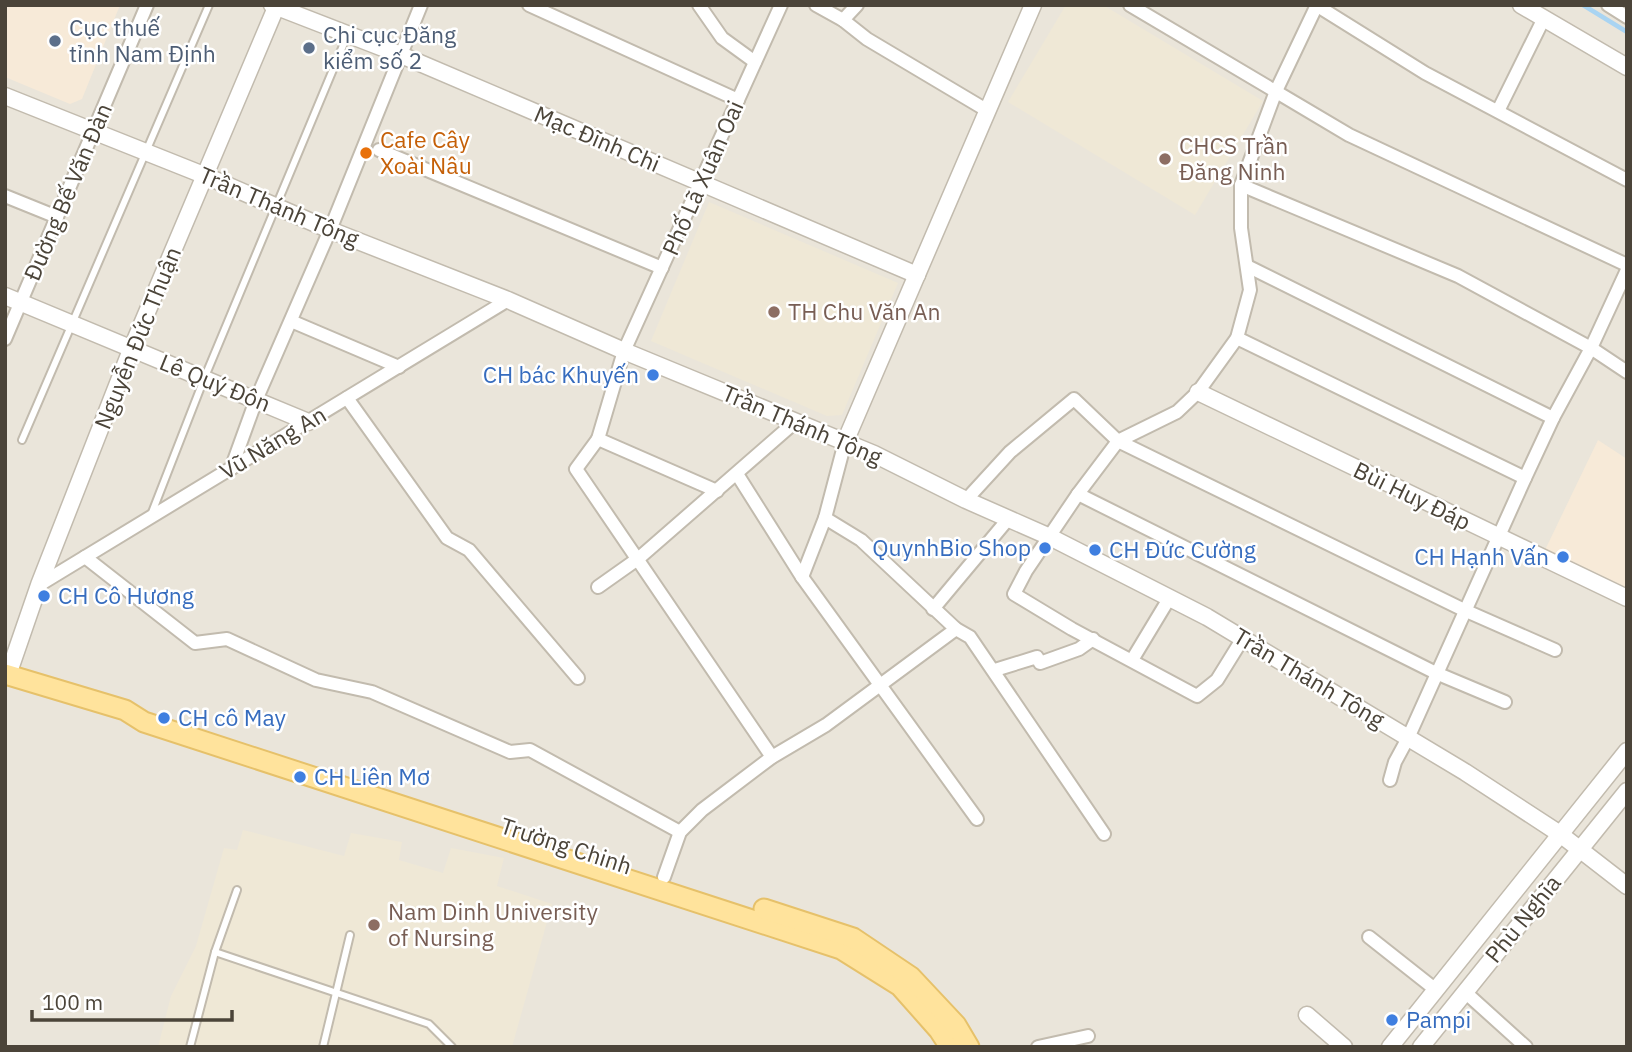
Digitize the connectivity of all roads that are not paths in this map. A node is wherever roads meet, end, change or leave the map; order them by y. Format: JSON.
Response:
{"nodes":[{"id":1,"x":147,"y":5,"type":"edge"},
{"id":2,"x":209,"y":5,"type":"edge"},
{"id":3,"x":421,"y":5,"type":"edge"},
{"id":4,"x":529,"y":5,"type":"edge"},
{"id":5,"x":699,"y":5,"type":"edge"},
{"id":6,"x":781,"y":5,"type":"edge"},
{"id":7,"x":816,"y":5,"type":"edge"},
{"id":8,"x":857,"y":5,"type":"edge"},
{"id":9,"x":1033,"y":5,"type":"edge"},
{"id":10,"x":1130,"y":5,"type":"edge"},
{"id":11,"x":1316,"y":5,"type":"edge"},
{"id":12,"x":1521,"y":5,"type":"edge"},
{"id":13,"x":1608,"y":5,"type":"edge"},
{"id":14,"x":275,"y":6,"type":"edge"},
{"id":15,"x":1627,"y":17,"type":"edge"},
{"id":16,"x":1544,"y":18,"type":"junction"},
{"id":17,"x":843,"y":20,"type":"junction"},
{"id":18,"x":348,"y":34,"type":"junction"},
{"id":19,"x":401,"y":55,"type":"junction"},
{"id":20,"x":755,"y":62,"type":"junction"},
{"id":21,"x":1627,"y":67,"type":"edge"},
{"id":22,"x":1276,"y":91,"type":"junction"},
{"id":23,"x":5,"y":96,"type":"edge"},
{"id":24,"x":738,"y":100,"type":"junction"},
{"id":25,"x":988,"y":111,"type":"junction"},
{"id":26,"x":1498,"y":111,"type":"junction"},
{"id":27,"x":93,"y":132,"type":"junction"},
{"id":28,"x":379,"y":150,"type":"dead end"},
{"id":29,"x":146,"y":153,"type":"junction"},
{"id":30,"x":206,"y":176,"type":"junction"},
{"id":31,"x":1627,"y":180,"type":"edge"},
{"id":32,"x":700,"y":184,"type":"junction"},
{"id":33,"x":1241,"y":185,"type":"junction"},
{"id":34,"x":5,"y":196,"type":"edge"},
{"id":35,"x":275,"y":206,"type":"junction"},
{"id":36,"x":57,"y":216,"type":"junction"},
{"id":37,"x":331,"y":230,"type":"junction"},
{"id":38,"x":1627,"y":265,"type":"edge"},
{"id":39,"x":1247,"y":266,"type":"junction"},
{"id":40,"x":662,"y":268,"type":"junction"},
{"id":41,"x":1627,"y":271,"type":"edge"},
{"id":42,"x":917,"y":275,"type":"junction"},
{"id":43,"x":5,"y":296,"type":"edge"},
{"id":44,"x":508,"y":300,"type":"junction"},
{"id":45,"x":21,"y":302,"type":"junction"},
{"id":46,"x":291,"y":321,"type":"junction"},
{"id":47,"x":72,"y":325,"type":"junction"},
{"id":48,"x":1237,"y":338,"type":"junction"},
{"id":49,"x":5,"y":339,"type":"edge"},
{"id":50,"x":1591,"y":348,"type":"junction"},
{"id":51,"x":131,"y":350,"type":"junction"},
{"id":52,"x":624,"y":351,"type":"junction"},
{"id":53,"x":399,"y":367,"type":"junction"},
{"id":54,"x":1627,"y":372,"type":"edge"},
{"id":55,"x":204,"y":379,"type":"junction"},
{"id":56,"x":1198,"y":392,"type":"junction"},
{"id":57,"x":347,"y":398,"type":"junction"},
{"id":58,"x":256,"y":400,"type":"junction"},
{"id":59,"x":1553,"y":418,"type":"junction"},
{"id":60,"x":308,"y":422,"type":"junction"},
{"id":61,"x":795,"y":422,"type":"junction"},
{"id":62,"x":598,"y":439,"type":"junction"},
{"id":63,"x":22,"y":440,"type":"dead end"},
{"id":64,"x":1118,"y":441,"type":"junction"},
{"id":65,"x":845,"y":442,"type":"junction"},
{"id":66,"x":231,"y":468,"type":"junction"},
{"id":67,"x":737,"y":474,"type":"junction"},
{"id":68,"x":1525,"y":478,"type":"junction"},
{"id":69,"x":717,"y":491,"type":"junction"},
{"id":70,"x":1078,"y":494,"type":"junction"},
{"id":71,"x":966,"y":500,"type":"junction"},
{"id":72,"x":150,"y":518,"type":"junction"},
{"id":73,"x":825,"y":518,"type":"junction"},
{"id":74,"x":1009,"y":518,"type":"junction"},
{"id":75,"x":1050,"y":537,"type":"junction"},
{"id":76,"x":1498,"y":538,"type":"junction"},
{"id":77,"x":85,"y":557,"type":"junction"},
{"id":78,"x":639,"y":558,"type":"junction"},
{"id":79,"x":803,"y":577,"type":"junction"},
{"id":80,"x":38,"y":585,"type":"junction"},
{"id":81,"x":598,"y":587,"type":"dead end"},
{"id":82,"x":1170,"y":597,"type":"junction"},
{"id":83,"x":1627,"y":598,"type":"edge"},
{"id":84,"x":933,"y":609,"type":"junction"},
{"id":85,"x":1464,"y":610,"type":"junction"},
{"id":86,"x":956,"y":629,"type":"junction"},
{"id":87,"x":1243,"y":638,"type":"junction"},
{"id":88,"x":1093,"y":639,"type":"junction"},
{"id":89,"x":1555,"y":650,"type":"dead end"},
{"id":90,"x":1132,"y":660,"type":"junction"},
{"id":91,"x":995,"y":670,"type":"junction"},
{"id":92,"x":1436,"y":673,"type":"junction"},
{"id":93,"x":7,"y":674,"type":"edge"},
{"id":94,"x":578,"y":678,"type":"dead end"},
{"id":95,"x":880,"y":685,"type":"junction"},
{"id":96,"x":1505,"y":702,"type":"dead end"},
{"id":97,"x":125,"y":710,"type":"junction"},
{"id":98,"x":1408,"y":738,"type":"junction"},
{"id":99,"x":1627,"y":751,"type":"edge"},
{"id":100,"x":772,"y":757,"type":"junction"},
{"id":101,"x":1390,"y":780,"type":"dead end"},
{"id":102,"x":1627,"y":791,"type":"edge"},
{"id":103,"x":977,"y":819,"type":"dead end"},
{"id":104,"x":680,"y":832,"type":"junction"},
{"id":105,"x":1104,"y":834,"type":"dead end"},
{"id":106,"x":1560,"y":834,"type":"junction"},
{"id":107,"x":1579,"y":849,"type":"junction"},
{"id":108,"x":664,"y":877,"type":"junction"},
{"id":109,"x":1627,"y":886,"type":"edge"},
{"id":110,"x":237,"y":890,"type":"dead end"},
{"id":111,"x":350,"y":935,"type":"dead end"},
{"id":112,"x":1369,"y":937,"type":"dead end"},
{"id":113,"x":215,"y":952,"type":"junction"},
{"id":114,"x":1434,"y":992,"type":"junction"},
{"id":115,"x":1465,"y":992,"type":"junction"},
{"id":116,"x":336,"y":994,"type":"junction"},
{"id":117,"x":1307,"y":1015,"type":"dead end"},
{"id":118,"x":1088,"y":1037,"type":"dead end"},
{"id":119,"x":190,"y":1047,"type":"edge"},
{"id":120,"x":323,"y":1047,"type":"edge"},
{"id":121,"x":452,"y":1047,"type":"edge"},
{"id":122,"x":950,"y":1047,"type":"edge"},
{"id":123,"x":969,"y":1047,"type":"edge"},
{"id":124,"x":1038,"y":1047,"type":"edge"},
{"id":125,"x":1344,"y":1047,"type":"edge"},
{"id":126,"x":1391,"y":1047,"type":"edge"},
{"id":127,"x":1421,"y":1047,"type":"edge"},
{"id":128,"x":1526,"y":1047,"type":"edge"}],
"edges":[{"from":1,"to":27,"type":"street","name":"Đường Bế Văn Đàn"},
{"from":2,"to":29,"type":"lane"},
{"from":3,"to":19,"type":"street"},
{"from":4,"to":24,"type":"street"},
{"from":5,"to":20,"type":"street"},
{"from":6,"to":20,"type":"street","name":"Phố Lã Xuân Oai"},
{"from":7,"to":17,"type":"street"},
{"from":8,"to":17,"type":"street"},
{"from":9,"to":25,"type":"street"},
{"from":10,"to":22,"type":"street"},
{"from":11,"to":22,"type":"street"},
{"from":11,"to":26,"type":"street"},
{"from":12,"to":16,"type":"street"},
{"from":13,"to":15,"type":"street"},
{"from":14,"to":18,"type":"street","name":"Mạc Đĩnh Chi"},
{"from":14,"to":30,"type":"street","name":"Nguyễn Đức Thuận"},
{"from":16,"to":21,"type":"street"},
{"from":16,"to":26,"type":"street"},
{"from":17,"to":25,"type":"street"},
{"from":18,"to":19,"type":"street","name":"Mạc Đĩnh Chi"},
{"from":18,"to":35,"type":"lane"},
{"from":19,"to":32,"type":"street","name":"Mạc Đĩnh Chi"},
{"from":19,"to":37,"type":"street"},
{"from":20,"to":24,"type":"street","name":"Phố Lã Xuân Oai"},
{"from":22,"to":33,"type":"street"},
{"from":22,"to":38,"type":"street"},
{"from":23,"to":27,"type":"street","name":"Trần Thánh Tông"},
{"from":24,"to":32,"type":"street","name":"Phố Lã Xuân Oai"},
{"from":25,"to":42,"type":"street"},
{"from":26,"to":31,"type":"street"},
{"from":27,"to":29,"type":"street","name":"Trần Thánh Tông"},
{"from":27,"to":36,"type":"street","name":"Đường Bế Văn Đàn"},
{"from":28,"to":40,"type":"street"},
{"from":29,"to":30,"type":"street","name":"Trần Thánh Tông"},
{"from":29,"to":47,"type":"lane"},
{"from":30,"to":35,"type":"street","name":"Trần Thánh Tông"},
{"from":30,"to":51,"type":"street","name":"Nguyễn Đức Thuận"},
{"from":32,"to":40,"type":"street","name":"Phố Lã Xuân Oai"},
{"from":32,"to":42,"type":"street","name":"Mạc Đĩnh Chi"},
{"from":33,"to":39,"type":"street"},
{"from":33,"to":50,"type":"street"},
{"from":34,"to":36,"type":"street"},
{"from":35,"to":37,"type":"street","name":"Trần Thánh Tông"},
{"from":35,"to":55,"type":"lane"},
{"from":36,"to":45,"type":"street","name":"Đường Bế Văn Đàn"},
{"from":37,"to":44,"type":"street","name":"Trần Thánh Tông"},
{"from":37,"to":46,"type":"street"},
{"from":39,"to":48,"type":"street"},
{"from":39,"to":59,"type":"street"},
{"from":40,"to":52,"type":"street","name":"Phố Lã Xuân Oai"},
{"from":41,"to":50,"type":"street"},
{"from":42,"to":65,"type":"street"},
{"from":43,"to":45,"type":"street","name":"Lê Quý Đôn"},
{"from":44,"to":52,"type":"street","name":"Trần Thánh Tông"},
{"from":44,"to":53,"type":"street","name":"Vũ Năng An"},
{"from":45,"to":47,"type":"street","name":"Lê Quý Đôn"},
{"from":45,"to":49,"type":"street","name":"Đường Bế Văn Đàn"},
{"from":46,"to":53,"type":"street"},
{"from":46,"to":58,"type":"street"},
{"from":47,"to":51,"type":"street","name":"Lê Quý Đôn"},
{"from":47,"to":63,"type":"lane"},
{"from":48,"to":56,"type":"street"},
{"from":48,"to":68,"type":"street"},
{"from":50,"to":54,"type":"street"},
{"from":50,"to":59,"type":"street"},
{"from":51,"to":55,"type":"street","name":"Lê Quý Đôn"},
{"from":51,"to":80,"type":"street","name":"Nguyễn Đức Thuận"},
{"from":52,"to":61,"type":"street","name":"Trần Thánh Tông"},
{"from":52,"to":62,"type":"street","name":"Phố Lã Xuân Oai"},
{"from":53,"to":57,"type":"street","name":"Vũ Năng An"},
{"from":55,"to":58,"type":"street","name":"Lê Quý Đôn"},
{"from":55,"to":72,"type":"lane"},
{"from":56,"to":64,"type":"street"},
{"from":56,"to":76,"type":"street","name":"Bùi Huy Đáp"},
{"from":57,"to":60,"type":"street","name":"Vũ Năng An"},
{"from":57,"to":94,"type":"street"},
{"from":58,"to":60,"type":"street","name":"Lê Quý Đôn"},
{"from":58,"to":66,"type":"street"},
{"from":59,"to":68,"type":"street"},
{"from":60,"to":66,"type":"street","name":"Vũ Năng An"},
{"from":61,"to":65,"type":"street","name":"Trần Thánh Tông"},
{"from":61,"to":67,"type":"street"},
{"from":62,"to":69,"type":"street"},
{"from":62,"to":78,"type":"street"},
{"from":64,"to":70,"type":"street"},
{"from":64,"to":71,"type":"street"},
{"from":64,"to":85,"type":"street"},
{"from":65,"to":71,"type":"street","name":"Trần Thánh Tông"},
{"from":65,"to":73,"type":"street"},
{"from":66,"to":72,"type":"street","name":"Vũ Năng An"},
{"from":67,"to":69,"type":"street"},
{"from":67,"to":79,"type":"street"},
{"from":68,"to":76,"type":"street"},
{"from":69,"to":78,"type":"street"},
{"from":70,"to":75,"type":"street"},
{"from":70,"to":92,"type":"street"},
{"from":71,"to":74,"type":"street","name":"Trần Thánh Tông"},
{"from":72,"to":77,"type":"street","name":"Vũ Năng An"},
{"from":73,"to":79,"type":"street"},
{"from":73,"to":84,"type":"street"},
{"from":74,"to":75,"type":"street","name":"Trần Thánh Tông"},
{"from":74,"to":84,"type":"street"},
{"from":75,"to":82,"type":"street","name":"Trần Thánh Tông"},
{"from":75,"to":88,"type":"street"},
{"from":76,"to":83,"type":"street","name":"Bùi Huy Đáp"},
{"from":76,"to":85,"type":"street"},
{"from":77,"to":80,"type":"street","name":"Vũ Năng An"},
{"from":77,"to":104,"type":"street"},
{"from":78,"to":81,"type":"street"},
{"from":78,"to":100,"type":"street"},
{"from":79,"to":95,"type":"street"},
{"from":80,"to":93,"type":"street","name":"Nguyễn Đức Thuận"},
{"from":82,"to":87,"type":"street","name":"Trần Thánh Tông"},
{"from":82,"to":90,"type":"street"},
{"from":84,"to":86,"type":"street"},
{"from":85,"to":89,"type":"street"},
{"from":85,"to":92,"type":"street"},
{"from":86,"to":91,"type":"street"},
{"from":86,"to":95,"type":"street"},
{"from":87,"to":90,"type":"street"},
{"from":87,"to":98,"type":"street","name":"Trần Thánh Tông"},
{"from":88,"to":90,"type":"street"},
{"from":88,"to":91,"type":"street"},
{"from":91,"to":105,"type":"street"},
{"from":92,"to":96,"type":"street"},
{"from":92,"to":98,"type":"street"},
{"from":93,"to":97,"type":"main road","name":"Trường Chinh"},
{"from":95,"to":100,"type":"street"},
{"from":95,"to":103,"type":"street"},
{"from":97,"to":108,"type":"main road","name":"Trường Chinh"},
{"from":97,"to":122,"type":"main road","name":"Trường Chinh"},
{"from":98,"to":101,"type":"street"},
{"from":98,"to":106,"type":"street","name":"Trần Thánh Tông"},
{"from":99,"to":106,"type":"street"},
{"from":100,"to":104,"type":"street"},
{"from":102,"to":107,"type":"street","name":"Phù Nghĩa"},
{"from":104,"to":108,"type":"street"},
{"from":106,"to":107,"type":"street","name":"Trần Thánh Tông"},
{"from":106,"to":114,"type":"street"},
{"from":107,"to":109,"type":"street","name":"Trần Thánh Tông"},
{"from":107,"to":115,"type":"street","name":"Phù Nghĩa"},
{"from":108,"to":123,"type":"main road","name":"Trường Chinh"},
{"from":110,"to":113,"type":"lane"},
{"from":111,"to":116,"type":"lane"},
{"from":112,"to":114,"type":"street"},
{"from":113,"to":116,"type":"lane"},
{"from":113,"to":119,"type":"lane"},
{"from":114,"to":126,"type":"street"},
{"from":115,"to":127,"type":"street","name":"Phù Nghĩa"},
{"from":115,"to":128,"type":"street"},
{"from":116,"to":120,"type":"lane"},
{"from":116,"to":121,"type":"lane"},
{"from":117,"to":125,"type":"street"},
{"from":118,"to":124,"type":"street"}]}
